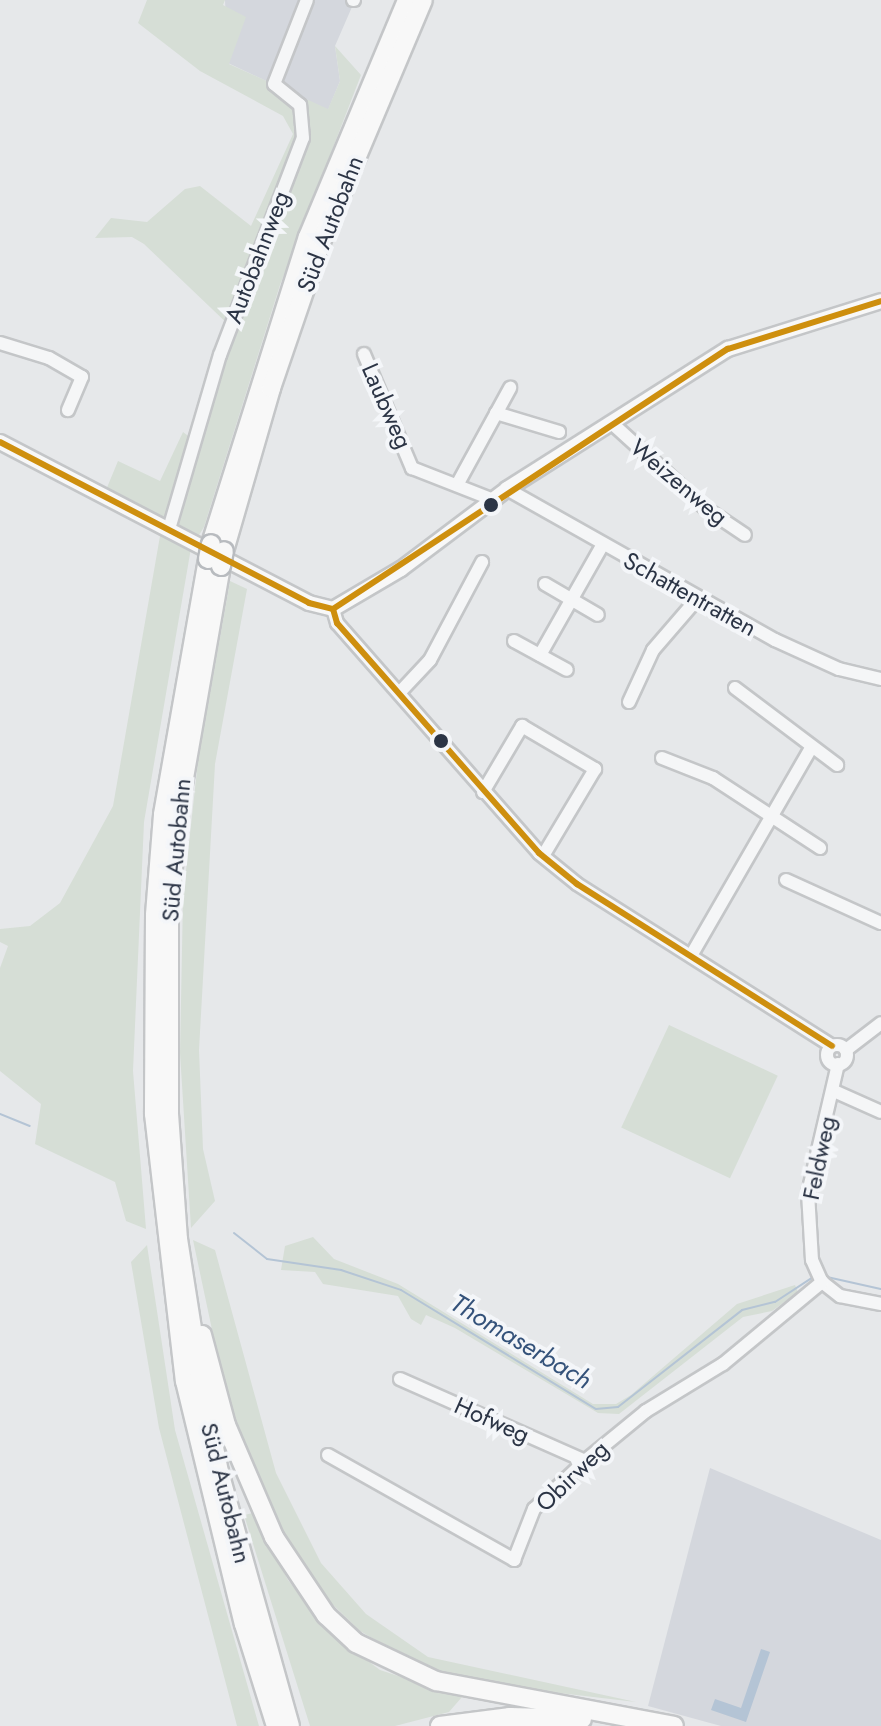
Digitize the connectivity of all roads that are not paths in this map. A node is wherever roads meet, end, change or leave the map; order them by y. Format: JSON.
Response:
{"nodes":[{"id":1,"x":307,"y":0,"type":"edge"},
{"id":2,"x":407,"y":0,"type":"edge"},
{"id":3,"x":423,"y":0,"type":"edge"},
{"id":4,"x":881,"y":301,"type":"edge"},
{"id":5,"x":0,"y":343,"type":"edge"},
{"id":6,"x":364,"y":354,"type":"dead end"},
{"id":7,"x":510,"y":388,"type":"dead end"},
{"id":8,"x":68,"y":410,"type":"dead end"},
{"id":9,"x":496,"y":413,"type":"junction"},
{"id":10,"x":615,"y":426,"type":"junction"},
{"id":11,"x":559,"y":432,"type":"dead end"},
{"id":12,"x":0,"y":442,"type":"edge"},
{"id":13,"x":457,"y":485,"type":"junction"},
{"id":14,"x":507,"y":489,"type":"junction"},
{"id":15,"x":491,"y":499,"type":"junction"},
{"id":16,"x":169,"y":529,"type":"junction"},
{"id":17,"x":745,"y":535,"type":"dead end"},
{"id":18,"x":602,"y":546,"type":"junction"},
{"id":19,"x":216,"y":555,"type":"junction"},
{"id":20,"x":482,"y":562,"type":"dead end"},
{"id":21,"x":545,"y":584,"type":"dead end"},
{"id":22,"x":571,"y":599,"type":"junction"},
{"id":23,"x":697,"y":599,"type":"junction"},
{"id":24,"x":333,"y":609,"type":"junction"},
{"id":25,"x":598,"y":615,"type":"dead end"},
{"id":26,"x":514,"y":641,"type":"dead end"},
{"id":27,"x":540,"y":655,"type":"junction"},
{"id":28,"x":567,"y":670,"type":"dead end"},
{"id":29,"x":881,"y":679,"type":"edge"},
{"id":30,"x":735,"y":688,"type":"dead end"},
{"id":31,"x":401,"y":691,"type":"junction"},
{"id":32,"x":629,"y":702,"type":"dead end"},
{"id":33,"x":811,"y":748,"type":"junction"},
{"id":34,"x":662,"y":758,"type":"dead end"},
{"id":35,"x":837,"y":765,"type":"dead end"},
{"id":36,"x":483,"y":792,"type":"junction"},
{"id":37,"x":769,"y":817,"type":"junction"},
{"id":38,"x":820,"y":848,"type":"dead end"},
{"id":39,"x":543,"y":856,"type":"junction"},
{"id":40,"x":786,"y":880,"type":"dead end"},
{"id":41,"x":881,"y":923,"type":"edge"},
{"id":42,"x":692,"y":954,"type":"junction"},
{"id":43,"x":881,"y":1023,"type":"edge"},
{"id":44,"x":832,"y":1046,"type":"junction"},
{"id":45,"x":846,"y":1050,"type":"junction"},
{"id":46,"x":838,"y":1064,"type":"junction"},
{"id":47,"x":834,"y":1091,"type":"junction"},
{"id":48,"x":881,"y":1112,"type":"edge"},
{"id":49,"x":182,"y":1270,"type":"junction"},
{"id":50,"x":822,"y":1282,"type":"junction"},
{"id":51,"x":881,"y":1304,"type":"edge"},
{"id":52,"x":400,"y":1379,"type":"dead end"},
{"id":53,"x":328,"y":1455,"type":"dead end"},
{"id":54,"x":585,"y":1461,"type":"junction"},
{"id":55,"x":276,"y":1726,"type":"edge"},
{"id":56,"x":290,"y":1726,"type":"edge"},
{"id":57,"x":440,"y":1726,"type":"edge"},
{"id":58,"x":648,"y":1726,"type":"edge"},
{"id":59,"x":674,"y":1726,"type":"edge"}],
"edges":[{"from":1,"to":16,"type":"street","name":"Autobahnweg"},
{"from":2,"to":19,"type":"highway","name":"Süd Autobahn"},
{"from":3,"to":19,"type":"highway","name":"Süd Autobahn"},
{"from":4,"to":10,"type":"main road"},
{"from":5,"to":8,"type":"street"},
{"from":6,"to":13,"type":"street","name":"Laubweg"},
{"from":7,"to":9,"type":"street"},
{"from":9,"to":11,"type":"street"},
{"from":9,"to":13,"type":"street"},
{"from":10,"to":14,"type":"main road"},
{"from":10,"to":17,"type":"street","name":"Weizenweg"},
{"from":12,"to":16,"type":"main road"},
{"from":13,"to":15,"type":"street","name":"Laubweg"},
{"from":14,"to":15,"type":"main road"},
{"from":14,"to":18,"type":"street","name":"Schattentratten"},
{"from":15,"to":24,"type":"main road"},
{"from":16,"to":24,"type":"main road"},
{"from":18,"to":22,"type":"street"},
{"from":18,"to":23,"type":"street","name":"Schattentratten"},
{"from":19,"to":49,"type":"highway","name":"Süd Autobahn"},
{"from":19,"to":55,"type":"highway","name":"Süd Autobahn"},
{"from":20,"to":31,"type":"street"},
{"from":21,"to":22,"type":"street"},
{"from":22,"to":25,"type":"street"},
{"from":22,"to":27,"type":"street"},
{"from":23,"to":29,"type":"street","name":"Schattentratten"},
{"from":23,"to":32,"type":"street"},
{"from":24,"to":31,"type":"street"},
{"from":26,"to":27,"type":"street"},
{"from":27,"to":28,"type":"street"},
{"from":30,"to":33,"type":"street"},
{"from":31,"to":36,"type":"street"},
{"from":33,"to":35,"type":"street"},
{"from":33,"to":37,"type":"street"},
{"from":34,"to":37,"type":"street"},
{"from":36,"to":39,"type":"street"},
{"from":36,"to":39,"type":"street"},
{"from":37,"to":38,"type":"street"},
{"from":37,"to":42,"type":"street"},
{"from":39,"to":42,"type":"street"},
{"from":40,"to":41,"type":"street"},
{"from":42,"to":44,"type":"street"},
{"from":43,"to":45,"type":"street"},
{"from":44,"to":45,"type":"street"},
{"from":44,"to":46,"type":"street"},
{"from":45,"to":46,"type":"street"},
{"from":46,"to":47,"type":"street","name":"Feldweg"},
{"from":47,"to":48,"type":"street"},
{"from":47,"to":50,"type":"street","name":"Feldweg"},
{"from":49,"to":56,"type":"highway","name":"Süd Autobahn"},
{"from":49,"to":59,"type":"highway"},
{"from":50,"to":51,"type":"street"},
{"from":50,"to":54,"type":"street","name":"Obirweg"},
{"from":52,"to":54,"type":"street","name":"Hofweg"},
{"from":53,"to":54,"type":"street","name":"Obirweg"},
{"from":57,"to":58,"type":"highway"}]}
